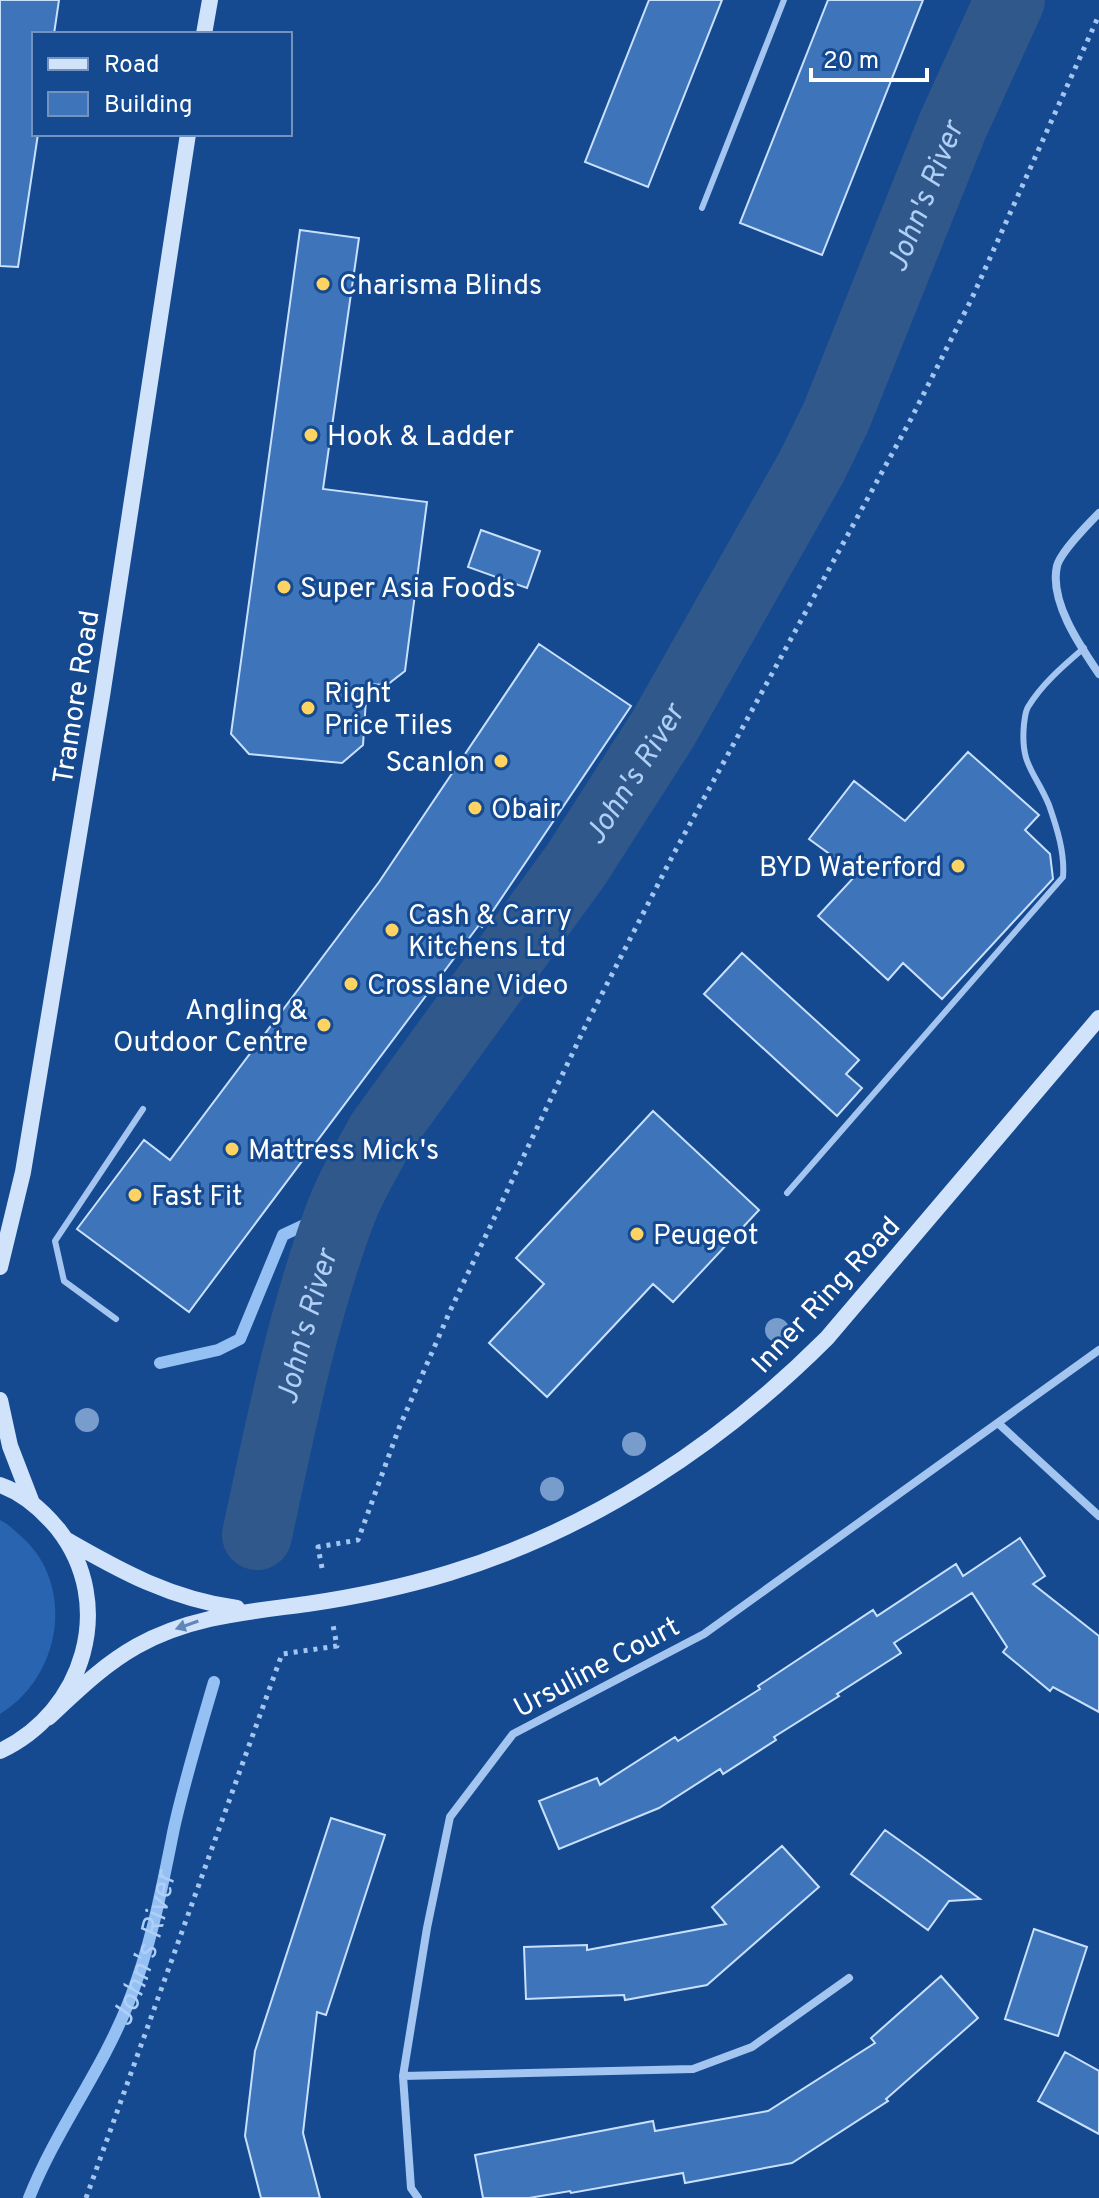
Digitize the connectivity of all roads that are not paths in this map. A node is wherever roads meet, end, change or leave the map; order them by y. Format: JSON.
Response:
{"nodes":[{"id":1,"x":210,"y":0,"type":"edge"},
{"id":2,"x":784,"y":0,"type":"edge"},
{"id":3,"x":204,"y":32,"type":"edge"},
{"id":4,"x":188,"y":136,"type":"edge"},
{"id":5,"x":702,"y":208,"type":"dead end"},
{"id":6,"x":1099,"y":513,"type":"edge"},
{"id":7,"x":1084,"y":648,"type":"junction"},
{"id":8,"x":1099,"y":674,"type":"edge"},
{"id":9,"x":1099,"y":1018,"type":"edge"},
{"id":10,"x":143,"y":1109,"type":"dead end"},
{"id":11,"x":787,"y":1193,"type":"dead end"},
{"id":12,"x":0,"y":1267,"type":"edge"},
{"id":13,"x":116,"y":1319,"type":"dead end"},
{"id":14,"x":1099,"y":1350,"type":"edge"},
{"id":15,"x":0,"y":1400,"type":"edge"},
{"id":16,"x":999,"y":1424,"type":"junction"},
{"id":17,"x":0,"y":1485,"type":"edge"},
{"id":18,"x":32,"y":1503,"type":"junction"},
{"id":19,"x":1099,"y":1516,"type":"edge"},
{"id":20,"x":65,"y":1539,"type":"junction"},
{"id":21,"x":263,"y":1609,"type":"junction"},
{"id":22,"x":48,"y":1718,"type":"junction"},
{"id":23,"x":27,"y":1736,"type":"junction"},
{"id":24,"x":0,"y":1751,"type":"edge"},
{"id":25,"x":0,"y":1762,"type":"edge"},
{"id":26,"x":849,"y":1978,"type":"dead end"},
{"id":27,"x":403,"y":2076,"type":"junction"},
{"id":28,"x":418,"y":2198,"type":"edge"}],
"edges":[{"from":1,"to":3,"type":"main road"},
{"from":2,"to":5,"type":"lane"},
{"from":4,"to":12,"type":"main road","name":"Tramore Road"},
{"from":6,"to":7,"type":"street"},
{"from":7,"to":8,"type":"street"},
{"from":7,"to":11,"type":"lane"},
{"from":9,"to":21,"type":"main road","name":"Inner Ring Road"},
{"from":10,"to":13,"type":"lane"},
{"from":14,"to":16,"type":"street","name":"Ursuline Court"},
{"from":15,"to":18,"type":"main road"},
{"from":16,"to":19,"type":"street"},
{"from":16,"to":27,"type":"street","name":"Ursuline Court"},
{"from":17,"to":18,"type":"main road"},
{"from":18,"to":20,"type":"main road"},
{"from":20,"to":21,"type":"main road"},
{"from":20,"to":22,"type":"main road"},
{"from":21,"to":22,"type":"main road","name":"Inner Ring Road","one_way":true},
{"from":22,"to":23,"type":"main road"},
{"from":23,"to":24,"type":"main road"},
{"from":23,"to":25,"type":"main road"},
{"from":26,"to":27,"type":"street"},
{"from":27,"to":28,"type":"street","name":"Ursuline Court"}]}
